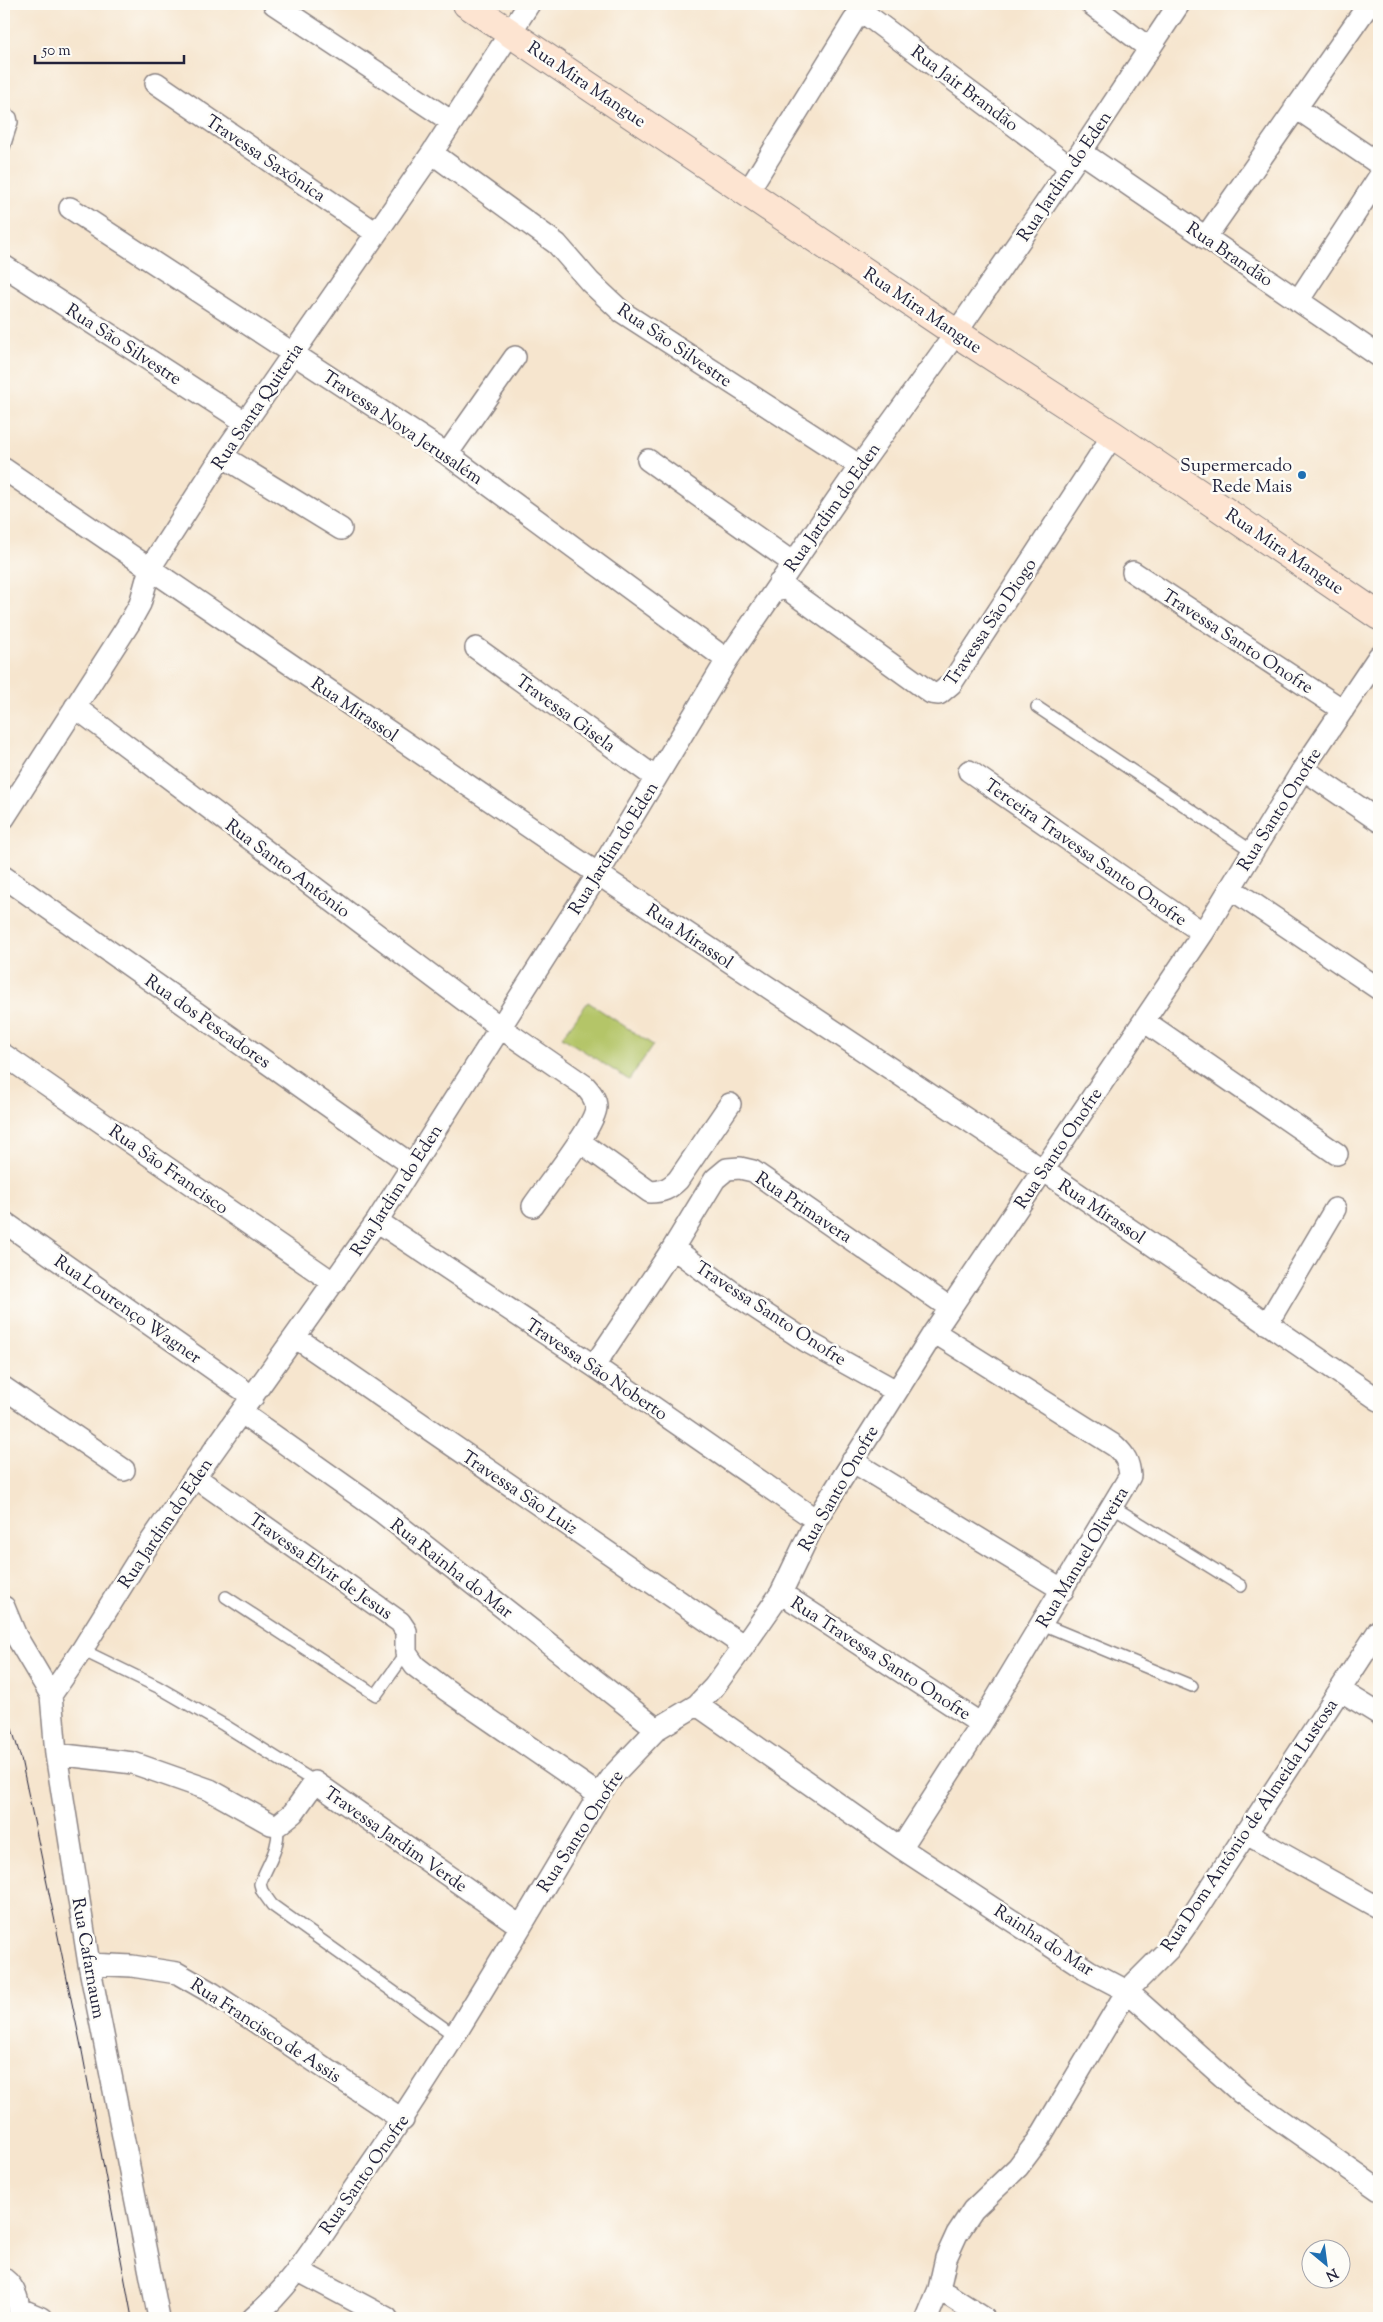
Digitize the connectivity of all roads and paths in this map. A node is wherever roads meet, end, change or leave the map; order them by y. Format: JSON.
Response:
{"nodes":[{"id":1,"x":274,"y":4,"type":"edge"},
{"id":2,"x":467,"y":4,"type":"edge"},
{"id":3,"x":529,"y":4,"type":"edge"},
{"id":4,"x":1091,"y":4,"type":"edge"},
{"id":5,"x":1179,"y":4,"type":"edge"},
{"id":6,"x":1369,"y":4,"type":"edge"},
{"id":7,"x":862,"y":7,"type":"edge"},
{"id":8,"x":510,"y":33,"type":"junction"},
{"id":9,"x":1150,"y":49,"type":"junction"},
{"id":10,"x":156,"y":83,"type":"dead end"},
{"id":11,"x":1296,"y":107,"type":"junction"},
{"id":12,"x":4,"y":113,"type":"edge"},
{"id":13,"x":452,"y":122,"type":"junction"},
{"id":14,"x":4,"y":147,"type":"edge"},
{"id":15,"x":432,"y":153,"type":"junction"},
{"id":16,"x":1075,"y":160,"type":"junction"},
{"id":17,"x":1379,"y":164,"type":"edge"},
{"id":18,"x":1379,"y":177,"type":"edge"},
{"id":19,"x":747,"y":193,"type":"junction"},
{"id":20,"x":70,"y":208,"type":"dead end"},
{"id":21,"x":376,"y":233,"type":"junction"},
{"id":22,"x":1204,"y":238,"type":"junction"},
{"id":23,"x":4,"y":266,"type":"edge"},
{"id":24,"x":1298,"y":301,"type":"junction"},
{"id":25,"x":956,"y":333,"type":"junction"},
{"id":26,"x":293,"y":352,"type":"junction"},
{"id":27,"x":1379,"y":356,"type":"edge"},
{"id":28,"x":515,"y":357,"type":"dead end"},
{"id":29,"x":245,"y":422,"type":"junction"},
{"id":30,"x":1113,"y":435,"type":"junction"},
{"id":31,"x":447,"y":454,"type":"junction"},
{"id":32,"x":222,"y":456,"type":"junction"},
{"id":33,"x":648,"y":460,"type":"dead end"},
{"id":34,"x":860,"y":466,"type":"junction"},
{"id":35,"x":4,"y":468,"type":"edge"},
{"id":36,"x":341,"y":529,"type":"dead end"},
{"id":37,"x":793,"y":564,"type":"junction"},
{"id":38,"x":150,"y":568,"type":"junction"},
{"id":39,"x":1133,"y":572,"type":"dead end"},
{"id":40,"x":779,"y":583,"type":"junction"},
{"id":41,"x":1379,"y":616,"type":"edge"},
{"id":42,"x":476,"y":648,"type":"dead end"},
{"id":43,"x":1379,"y":656,"type":"edge"},
{"id":44,"x":727,"y":660,"type":"junction"},
{"id":45,"x":75,"y":707,"type":"junction"},
{"id":46,"x":1037,"y":707,"type":"dead end"},
{"id":47,"x":1342,"y":710,"type":"junction"},
{"id":48,"x":1303,"y":769,"type":"junction"},
{"id":49,"x":970,"y":771,"type":"dead end"},
{"id":50,"x":656,"y":778,"type":"junction"},
{"id":51,"x":4,"y":818,"type":"edge"},
{"id":52,"x":1379,"y":820,"type":"edge"},
{"id":53,"x":1252,"y":852,"type":"junction"},
{"id":54,"x":598,"y":874,"type":"junction"},
{"id":55,"x":4,"y":876,"type":"edge"},
{"id":56,"x":1230,"y":888,"type":"junction"},
{"id":57,"x":1203,"y":933,"type":"junction"},
{"id":58,"x":1379,"y":989,"type":"edge"},
{"id":59,"x":1144,"y":1021,"type":"junction"},
{"id":60,"x":501,"y":1028,"type":"junction"},
{"id":61,"x":4,"y":1055,"type":"edge"},
{"id":62,"x":730,"y":1104,"type":"dead end"},
{"id":63,"x":579,"y":1141,"type":"junction"},
{"id":64,"x":1337,"y":1154,"type":"dead end"},
{"id":65,"x":412,"y":1165,"type":"junction"},
{"id":66,"x":1043,"y":1170,"type":"junction"},
{"id":67,"x":533,"y":1206,"type":"dead end"},
{"id":68,"x":1335,"y":1209,"type":"dead end"},
{"id":69,"x":377,"y":1221,"type":"junction"},
{"id":70,"x":4,"y":1222,"type":"edge"},
{"id":71,"x":673,"y":1248,"type":"junction"},
{"id":72,"x":334,"y":1283,"type":"junction"},
{"id":73,"x":950,"y":1308,"type":"junction"},
{"id":74,"x":1267,"y":1324,"type":"junction"},
{"id":75,"x":934,"y":1332,"type":"junction"},
{"id":76,"x":295,"y":1337,"type":"junction"},
{"id":77,"x":594,"y":1366,"type":"junction"},
{"id":78,"x":4,"y":1388,"type":"edge"},
{"id":79,"x":896,"y":1391,"type":"junction"},
{"id":80,"x":1379,"y":1400,"type":"edge"},
{"id":81,"x":247,"y":1405,"type":"junction"},
{"id":82,"x":852,"y":1461,"type":"junction"},
{"id":83,"x":124,"y":1470,"type":"dead end"},
{"id":84,"x":195,"y":1477,"type":"junction"},
{"id":85,"x":1112,"y":1506,"type":"junction"},
{"id":86,"x":816,"y":1520,"type":"junction"},
{"id":87,"x":1240,"y":1586,"type":"dead end"},
{"id":88,"x":1062,"y":1590,"type":"junction"},
{"id":89,"x":781,"y":1592,"type":"junction"},
{"id":90,"x":226,"y":1597,"type":"dead end"},
{"id":91,"x":4,"y":1607,"type":"edge"},
{"id":92,"x":1042,"y":1624,"type":"junction"},
{"id":93,"x":1379,"y":1630,"type":"edge"},
{"id":94,"x":744,"y":1646,"type":"junction"},
{"id":95,"x":82,"y":1650,"type":"junction"},
{"id":96,"x":406,"y":1653,"type":"junction"},
{"id":97,"x":1192,"y":1686,"type":"dead end"},
{"id":98,"x":1340,"y":1690,"type":"junction"},
{"id":99,"x":51,"y":1695,"type":"junction"},
{"id":100,"x":697,"y":1704,"type":"junction"},
{"id":101,"x":1379,"y":1714,"type":"edge"},
{"id":102,"x":981,"y":1724,"type":"junction"},
{"id":103,"x":657,"y":1729,"type":"junction"},
{"id":104,"x":56,"y":1754,"type":"junction"},
{"id":105,"x":315,"y":1782,"type":"junction"},
{"id":106,"x":599,"y":1795,"type":"junction"},
{"id":107,"x":278,"y":1825,"type":"junction"},
{"id":108,"x":1245,"y":1833,"type":"junction"},
{"id":109,"x":901,"y":1848,"type":"junction"},
{"id":110,"x":1379,"y":1908,"type":"edge"},
{"id":111,"x":520,"y":1926,"type":"junction"},
{"id":112,"x":89,"y":1964,"type":"junction"},
{"id":113,"x":1127,"y":1991,"type":"junction"},
{"id":114,"x":454,"y":2035,"type":"junction"},
{"id":115,"x":403,"y":2120,"type":"junction"},
{"id":116,"x":1379,"y":2190,"type":"edge"},
{"id":117,"x":297,"y":2270,"type":"junction"},
{"id":118,"x":4,"y":2278,"type":"edge"},
{"id":119,"x":939,"y":2289,"type":"junction"},
{"id":120,"x":20,"y":2314,"type":"edge"},
{"id":121,"x":41,"y":2318,"type":"edge"},
{"id":122,"x":159,"y":2318,"type":"edge"},
{"id":123,"x":253,"y":2318,"type":"edge"},
{"id":124,"x":387,"y":2318,"type":"edge"},
{"id":125,"x":927,"y":2318,"type":"edge"},
{"id":126,"x":984,"y":2318,"type":"edge"}],
"edges":[{"from":1,"to":13,"type":"street"},
{"from":2,"to":8,"type":"main road","name":"Rua Mira Mangue"},
{"from":3,"to":8,"type":"street","name":"Rua Santa Quiteria"},
{"from":4,"to":9,"type":"street"},
{"from":5,"to":9,"type":"street","name":"Rua Jardim do Eden"},
{"from":6,"to":11,"type":"street"},
{"from":7,"to":16,"type":"street","name":"Rua Jair Brandão"},
{"from":7,"to":19,"type":"street"},
{"from":8,"to":13,"type":"street","name":"Rua Santa Quiteria"},
{"from":8,"to":19,"type":"main road","name":"Rua Mira Mangue"},
{"from":9,"to":16,"type":"street","name":"Rua Jardim do Eden"},
{"from":10,"to":21,"type":"street","name":"Travessa Saxônica"},
{"from":11,"to":17,"type":"street"},
{"from":11,"to":22,"type":"street"},
{"from":12,"to":14,"type":"lane"},
{"from":13,"to":15,"type":"street","name":"Rua Santa Quiteria"},
{"from":15,"to":21,"type":"street","name":"Rua Santa Quiteria"},
{"from":15,"to":34,"type":"street","name":"Rua São Silvestre"},
{"from":16,"to":22,"type":"street","name":"Rua Brandão"},
{"from":16,"to":25,"type":"street","name":"Rua Jardim do Eden"},
{"from":18,"to":24,"type":"street"},
{"from":19,"to":25,"type":"main road","name":"Rua Mira Mangue"},
{"from":20,"to":26,"type":"street","name":"Travessa Nova Jerusalém"},
{"from":21,"to":26,"type":"street","name":"Rua Santa Quiteria"},
{"from":22,"to":24,"type":"street","name":"Rua Brandão"},
{"from":23,"to":29,"type":"street","name":"Rua São Silvestre"},
{"from":24,"to":27,"type":"street","name":"Rua Brandão"},
{"from":25,"to":30,"type":"main road","name":"Rua Mira Mangue"},
{"from":25,"to":34,"type":"street","name":"Rua Jardim do Eden"},
{"from":26,"to":29,"type":"street","name":"Rua Santa Quiteria"},
{"from":26,"to":31,"type":"street","name":"Travessa Nova Jerusalém"},
{"from":28,"to":31,"type":"street"},
{"from":29,"to":32,"type":"street","name":"Rua Santa Quiteria"},
{"from":30,"to":40,"type":"street","name":"Travessa São Diogo"},
{"from":30,"to":41,"type":"main road","name":"Rua Mira Mangue"},
{"from":31,"to":44,"type":"street","name":"Travessa Nova Jerusalém"},
{"from":32,"to":36,"type":"street"},
{"from":32,"to":38,"type":"street","name":"Rua Santa Quiteria"},
{"from":33,"to":37,"type":"street"},
{"from":34,"to":37,"type":"street","name":"Rua Jardim do Eden"},
{"from":35,"to":38,"type":"street","name":"Rua Mirassol"},
{"from":37,"to":40,"type":"street","name":"Rua Jardim do Eden"},
{"from":38,"to":45,"type":"street","name":"Rua Santa Quiteria"},
{"from":38,"to":54,"type":"street","name":"Rua Mirassol"},
{"from":39,"to":47,"type":"street","name":"Travessa Santo Onofre"},
{"from":40,"to":44,"type":"street","name":"Rua Jardim do Eden"},
{"from":42,"to":50,"type":"street","name":"Travessa Gisela"},
{"from":43,"to":47,"type":"street","name":"Rua Santo Onofre"},
{"from":44,"to":50,"type":"street","name":"Rua Jardim do Eden"},
{"from":45,"to":51,"type":"street","name":"Rua Santa Quiteria"},
{"from":45,"to":60,"type":"street","name":"Rua Santo Antônio"},
{"from":46,"to":53,"type":"lane"},
{"from":47,"to":48,"type":"street","name":"Rua Santo Onofre"},
{"from":48,"to":52,"type":"street"},
{"from":48,"to":53,"type":"street","name":"Rua Santo Onofre"},
{"from":49,"to":57,"type":"street","name":"Terceira Travessa Santo Onofre"},
{"from":50,"to":54,"type":"street","name":"Rua Jardim do Eden"},
{"from":53,"to":56,"type":"street","name":"Rua Santo Onofre"},
{"from":54,"to":60,"type":"street","name":"Rua Jardim do Eden"},
{"from":54,"to":66,"type":"street","name":"Rua Mirassol"},
{"from":55,"to":65,"type":"street","name":"Rua dos Pescadores"},
{"from":56,"to":57,"type":"street","name":"Rua Santo Onofre"},
{"from":56,"to":58,"type":"street"},
{"from":57,"to":59,"type":"street","name":"Rua Santo Onofre"},
{"from":59,"to":64,"type":"street"},
{"from":59,"to":66,"type":"street","name":"Rua Santo Onofre"},
{"from":60,"to":63,"type":"street","name":"Rua Santo Antônio"},
{"from":60,"to":65,"type":"street","name":"Rua Jardim do Eden"},
{"from":61,"to":72,"type":"street","name":"Rua São Francisco"},
{"from":62,"to":63,"type":"street"},
{"from":63,"to":67,"type":"street","name":"Rua Santo Antônio"},
{"from":65,"to":69,"type":"street","name":"Rua Jardim do Eden"},
{"from":66,"to":73,"type":"street","name":"Rua Santo Onofre"},
{"from":66,"to":74,"type":"street","name":"Rua Mirassol"},
{"from":68,"to":74,"type":"street"},
{"from":69,"to":72,"type":"street","name":"Rua Jardim do Eden"},
{"from":69,"to":77,"type":"street","name":"Travessa São Noberto"},
{"from":70,"to":81,"type":"street","name":"Rua Lourenço Wagner"},
{"from":71,"to":73,"type":"street","name":"Rua Primavera"},
{"from":71,"to":77,"type":"street","name":"Rua Primavera"},
{"from":71,"to":79,"type":"street","name":"Travessa Santo Onofre"},
{"from":72,"to":76,"type":"street","name":"Rua Jardim do Eden"},
{"from":73,"to":75,"type":"street","name":"Rua Santo Onofre"},
{"from":74,"to":80,"type":"street","name":"Rua Mirassol"},
{"from":75,"to":79,"type":"street","name":"Rua Santo Onofre"},
{"from":75,"to":85,"type":"street","name":"Rua Manuel Oliveira"},
{"from":76,"to":81,"type":"street","name":"Rua Jardim do Eden"},
{"from":76,"to":94,"type":"street","name":"Travessa São Luiz"},
{"from":77,"to":86,"type":"street","name":"Travessa São Noberto"},
{"from":78,"to":83,"type":"street"},
{"from":79,"to":82,"type":"street","name":"Rua Santo Onofre"},
{"from":81,"to":84,"type":"street","name":"Rua Jardim do Eden"},
{"from":81,"to":103,"type":"street","name":"Rua Rainha do Mar"},
{"from":82,"to":86,"type":"street","name":"Rua Santo Onofre"},
{"from":82,"to":88,"type":"street"},
{"from":84,"to":95,"type":"street","name":"Rua Jardim do Eden"},
{"from":84,"to":96,"type":"street","name":"Travessa Elvir de Jesus"},
{"from":85,"to":87,"type":"lane"},
{"from":85,"to":88,"type":"street","name":"Rua Manuel Oliveira"},
{"from":86,"to":89,"type":"street","name":"Rua Santo Onofre"},
{"from":88,"to":92,"type":"street","name":"Rua Manuel Oliveira"},
{"from":89,"to":94,"type":"street","name":"Rua Santo Onofre"},
{"from":89,"to":102,"type":"street","name":"Rua Travessa Santo Onofre"},
{"from":90,"to":96,"type":"lane"},
{"from":91,"to":99,"type":"street","name":"Rua Cafarnaum"},
{"from":92,"to":97,"type":"lane"},
{"from":92,"to":102,"type":"street","name":"Rua Manuel Oliveira"},
{"from":93,"to":98,"type":"street","name":"Rua Dom Antônio de Almeida Lustosa"},
{"from":94,"to":100,"type":"street","name":"Rua Santo Onofre"},
{"from":95,"to":99,"type":"street","name":"Rua Jardim do Eden"},
{"from":95,"to":105,"type":"lane"},
{"from":96,"to":106,"type":"street"},
{"from":98,"to":101,"type":"street"},
{"from":98,"to":108,"type":"street","name":"Rua Dom Antônio de Almeida Lustosa"},
{"from":99,"to":104,"type":"street","name":"Rua Cafarnaum"},
{"from":100,"to":103,"type":"street","name":"Rua Santo Onofre"},
{"from":100,"to":109,"type":"street","name":"Rainha do Mar"},
{"from":102,"to":109,"type":"street","name":"Rua Manuel Oliveira"},
{"from":103,"to":106,"type":"street","name":"Rua Santo Onofre"},
{"from":104,"to":107,"type":"street"},
{"from":104,"to":112,"type":"street","name":"Rua Cafarnaum"},
{"from":105,"to":107,"type":"street","name":"Travessa Jardim Verde"},
{"from":105,"to":111,"type":"street","name":"Travessa Jardim Verde"},
{"from":106,"to":111,"type":"street","name":"Rua Santo Onofre"},
{"from":107,"to":114,"type":"lane"},
{"from":108,"to":110,"type":"street"},
{"from":108,"to":113,"type":"street","name":"Rua Dom Antônio de Almeida Lustosa"},
{"from":109,"to":113,"type":"street","name":"Rainha do Mar"},
{"from":111,"to":114,"type":"street","name":"Rua Santo Onofre"},
{"from":112,"to":115,"type":"street","name":"Rua Francisco de Assis"},
{"from":112,"to":122,"type":"street","name":"Rua Cafarnaum"},
{"from":113,"to":116,"type":"street","name":"Rainha do Mar"},
{"from":113,"to":119,"type":"street","name":"Rua Dom Antônio de Almeida Lustosa"},
{"from":114,"to":115,"type":"street","name":"Rua Santo Onofre"},
{"from":115,"to":117,"type":"street","name":"Rua Santo Onofre"},
{"from":117,"to":123,"type":"street","name":"Rua Santo Onofre"},
{"from":117,"to":124,"type":"street"},
{"from":118,"to":120,"type":"street"},
{"from":119,"to":125,"type":"street","name":"Rua Dom Antônio de Almeida Lustosa"},
{"from":119,"to":126,"type":"street"},
{"from":120,"to":121,"type":"street"}]}
